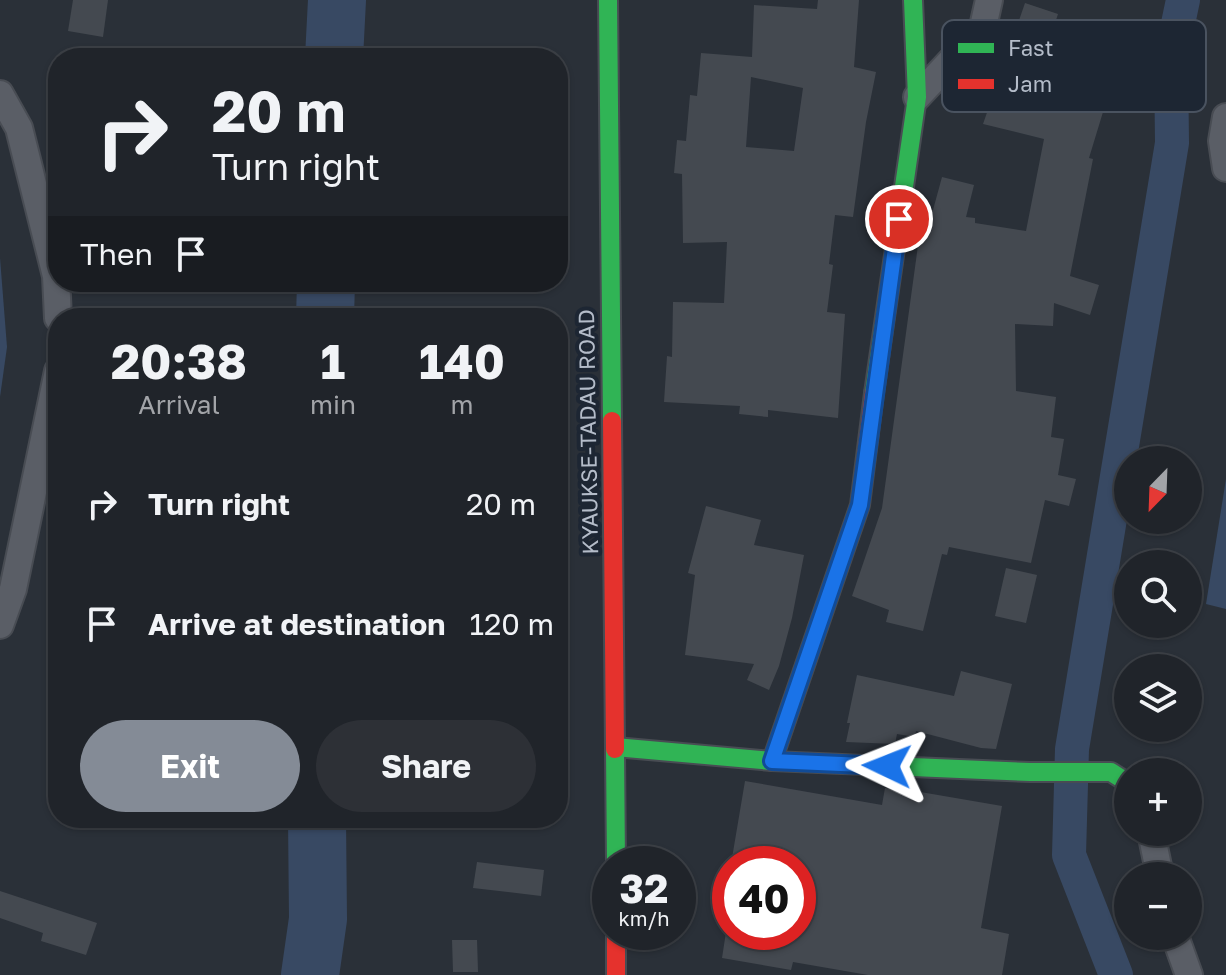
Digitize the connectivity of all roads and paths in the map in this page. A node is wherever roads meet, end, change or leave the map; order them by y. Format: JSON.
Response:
{"nodes":[{"id":1,"x":608,"y":0,"type":"edge"},
{"id":2,"x":913,"y":0,"type":"edge"},
{"id":3,"x":989,"y":0,"type":"edge"},
{"id":4,"x":985,"y":20,"type":"edge"},
{"id":5,"x":942,"y":70,"type":"edge"},
{"id":6,"x":0,"y":94,"type":"edge"},
{"id":7,"x":917,"y":97,"type":"junction"},
{"id":8,"x":1226,"y":117,"type":"edge"},
{"id":9,"x":1226,"y":168,"type":"edge"},
{"id":10,"x":48,"y":244,"type":"edge"},
{"id":11,"x":48,"y":419,"type":"edge"},
{"id":12,"x":0,"y":625,"type":"edge"},
{"id":13,"x":615,"y":747,"type":"junction"},
{"id":14,"x":772,"y":761,"type":"junction"},
{"id":15,"x":1114,"y":774,"type":"edge"},
{"id":16,"x":616,"y":846,"type":"edge"},
{"id":17,"x":616,"y":950,"type":"edge"},
{"id":18,"x":1180,"y":950,"type":"edge"},
{"id":19,"x":616,"y":975,"type":"edge"},
{"id":20,"x":1189,"y":975,"type":"edge"}],
"edges":[{"from":1,"to":13,"type":"street","name":"KYAUKSE-TADAU ROAD"},
{"from":2,"to":7,"type":"street"},
{"from":3,"to":4,"type":"street"},
{"from":5,"to":7,"type":"street"},
{"from":6,"to":10,"type":"street"},
{"from":7,"to":14,"type":"street"},
{"from":8,"to":9,"type":"street"},
{"from":11,"to":12,"type":"street"},
{"from":13,"to":14,"type":"street"},
{"from":13,"to":16,"type":"street","name":"KYAUKSE-TADAU ROAD"},
{"from":14,"to":15,"type":"street"},
{"from":17,"to":19,"type":"street"},
{"from":18,"to":20,"type":"street"}]}
